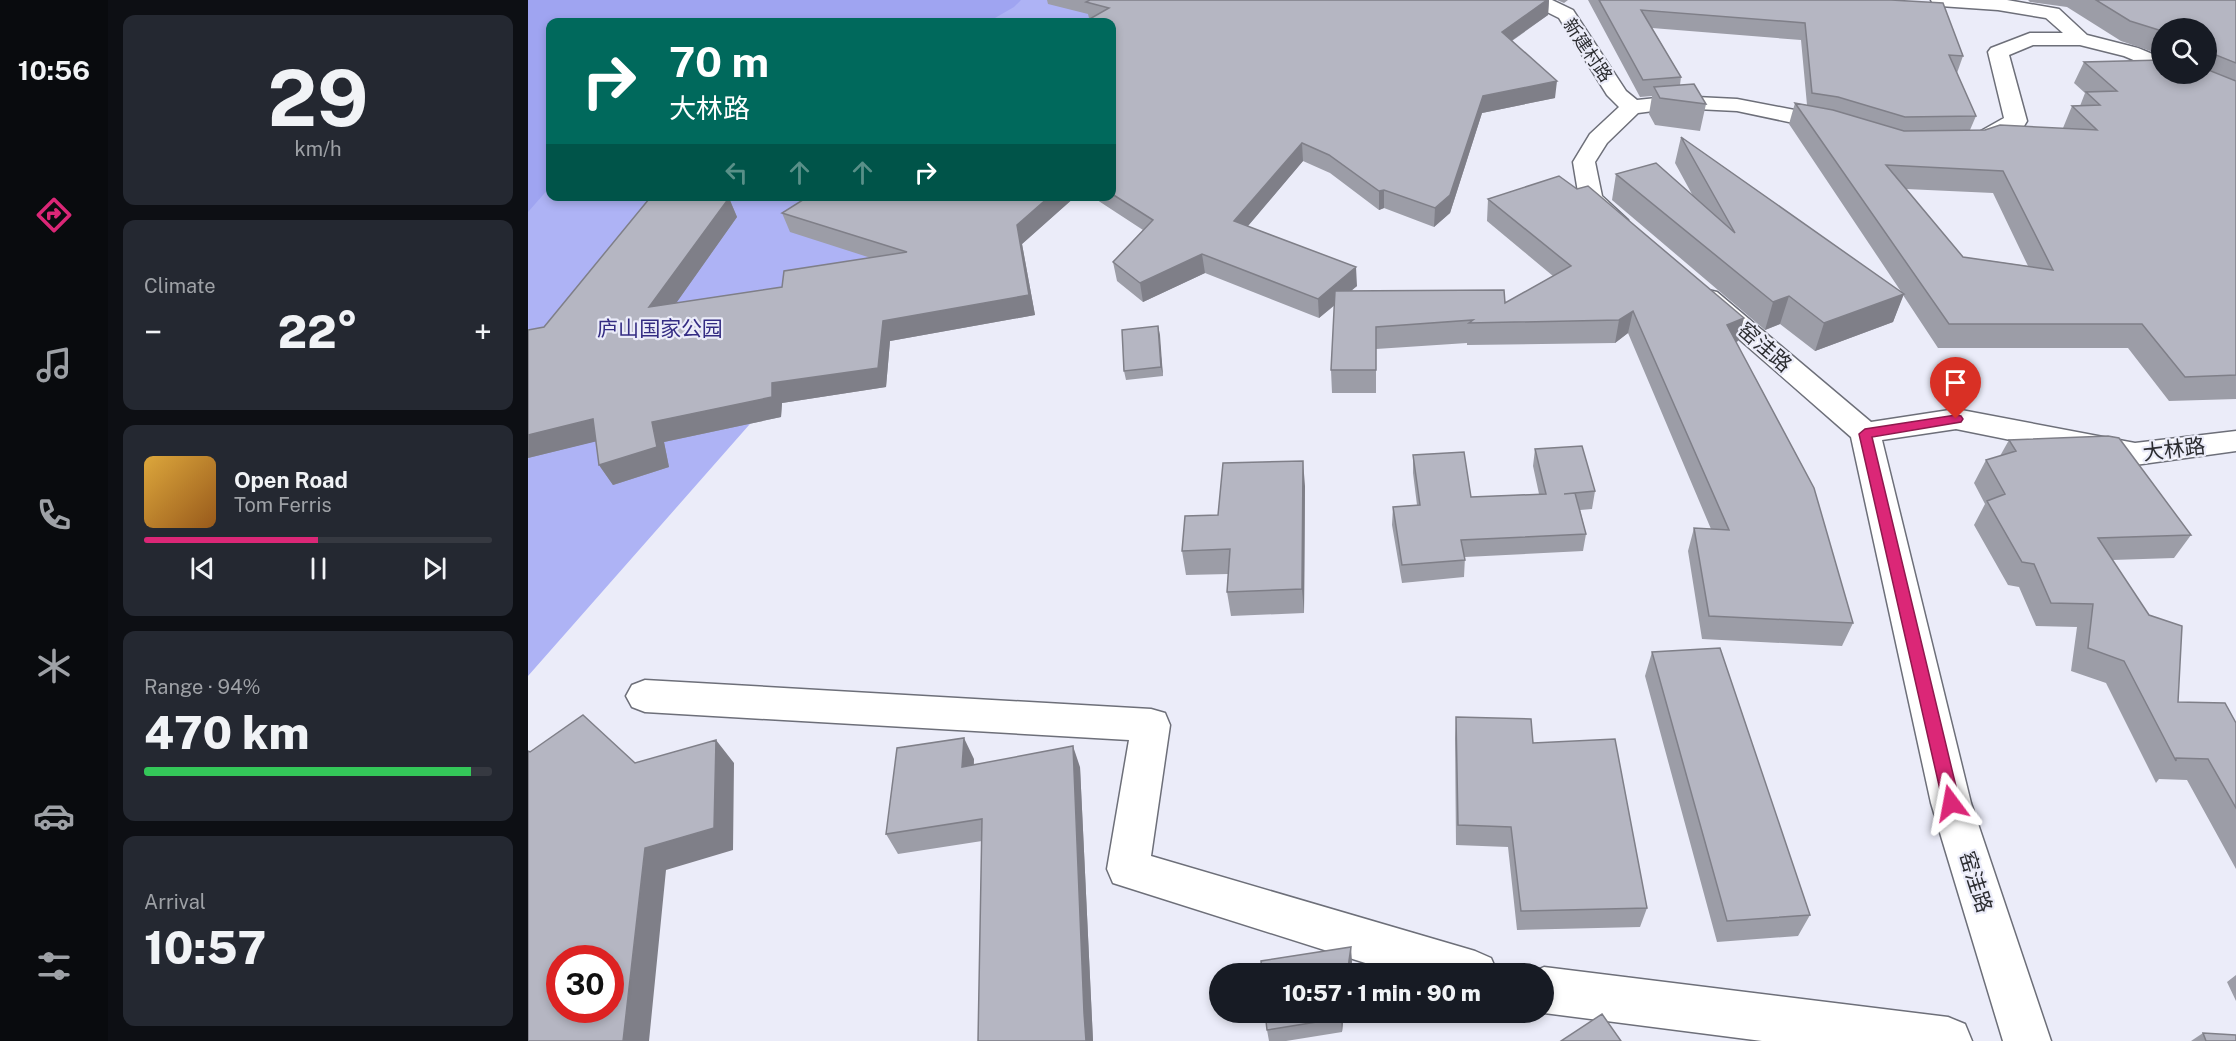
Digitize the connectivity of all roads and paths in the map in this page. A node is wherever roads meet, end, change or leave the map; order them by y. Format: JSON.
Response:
{"nodes":[{"id":1,"x":1539,"y":0,"type":"edge"},
{"id":2,"x":1940,"y":0,"type":"edge"},
{"id":3,"x":2080,"y":39,"type":"junction"},
{"id":4,"x":2151,"y":61,"type":"edge"},
{"id":5,"x":1632,"y":107,"type":"junction"},
{"id":6,"x":1864,"y":134,"type":"edge"},
{"id":7,"x":1942,"y":144,"type":"edge"},
{"id":8,"x":1635,"y":236,"type":"edge"},
{"id":9,"x":1688,"y":281,"type":"edge"},
{"id":10,"x":1865,"y":434,"type":"junction"},
{"id":11,"x":2236,"y":441,"type":"edge"},
{"id":12,"x":645,"y":696,"type":"dead end"},
{"id":13,"x":1439,"y":963,"type":"edge"},
{"id":14,"x":1554,"y":991,"type":"edge"},
{"id":15,"x":1948,"y":1041,"type":"edge"},
{"id":16,"x":2027,"y":1041,"type":"edge"}],
"edges":[{"from":1,"to":5,"type":"street","name":"新建村路"},
{"from":2,"to":3,"type":"street"},
{"from":3,"to":4,"type":"street"},
{"from":3,"to":7,"type":"street"},
{"from":5,"to":6,"type":"street"},
{"from":5,"to":8,"type":"street"},
{"from":9,"to":10,"type":"street","name":"窑洼路"},
{"from":10,"to":11,"type":"street","name":"大林路"},
{"from":10,"to":16,"type":"street","name":"窑洼路"},
{"from":12,"to":13,"type":"street"},
{"from":14,"to":15,"type":"street"}]}
